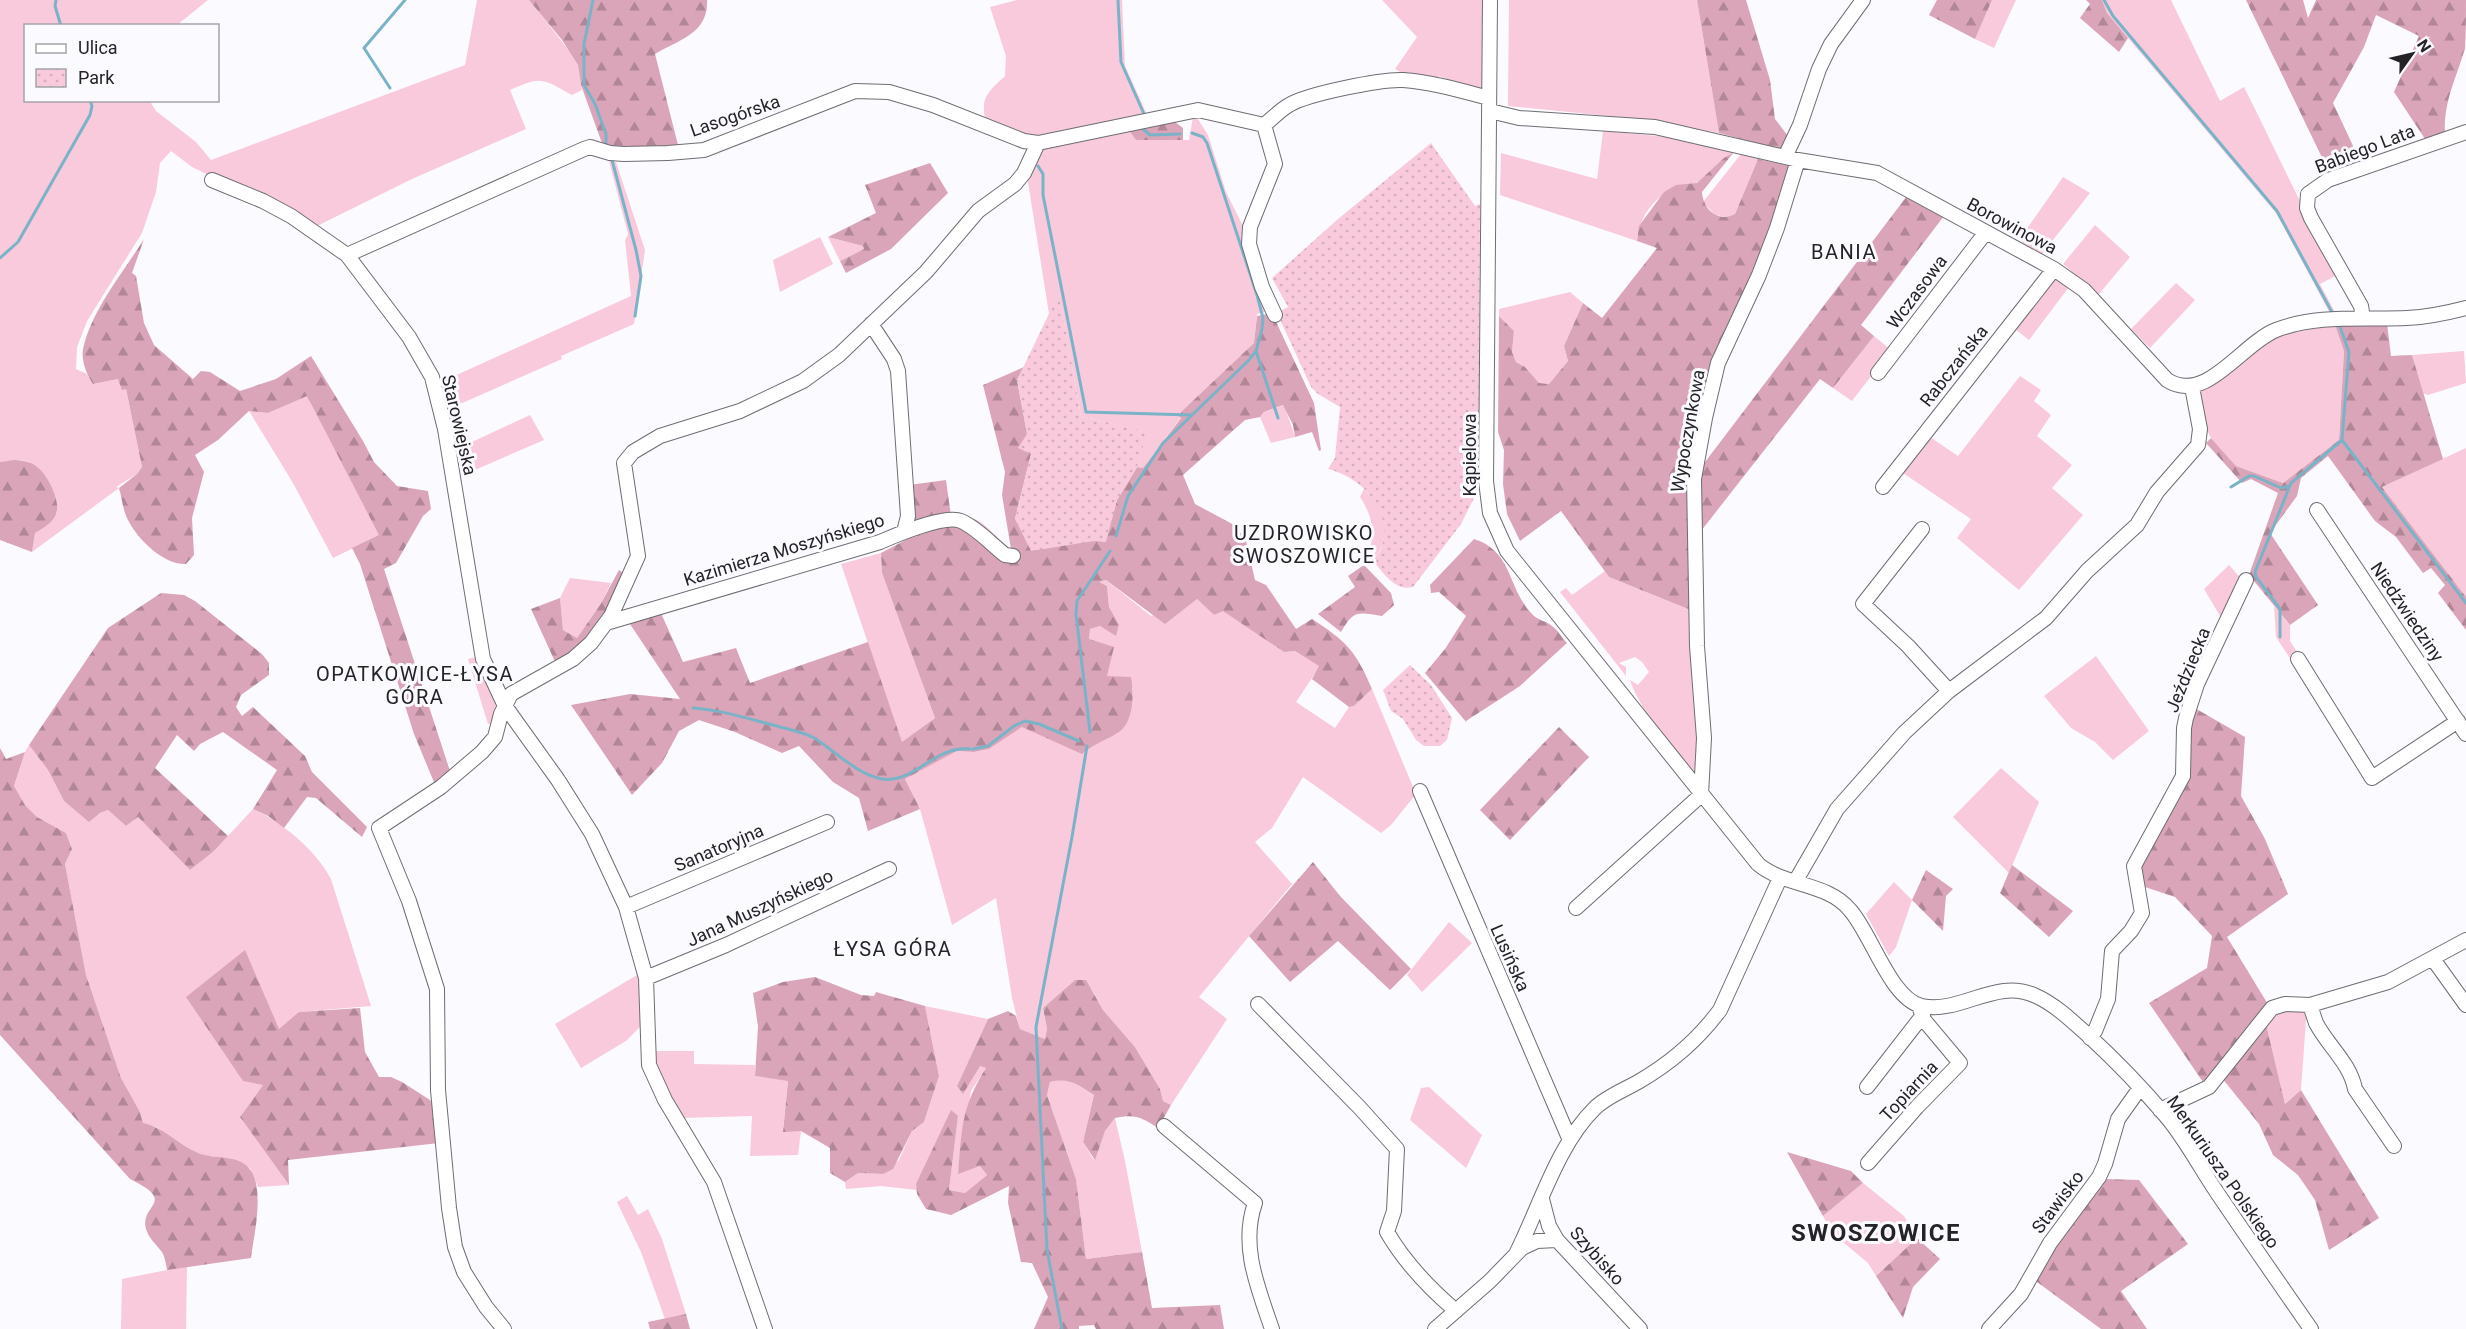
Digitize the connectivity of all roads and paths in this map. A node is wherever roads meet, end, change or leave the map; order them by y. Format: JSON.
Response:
{"nodes":[{"id":1,"x":1490,"y":0,"type":"edge"},
{"id":2,"x":1863,"y":0,"type":"edge"},
{"id":3,"x":1490,"y":105,"type":"junction"},
{"id":4,"x":1264,"y":125,"type":"junction"},
{"id":5,"x":2466,"y":132,"type":"edge"},
{"id":6,"x":1038,"y":143,"type":"junction"},
{"id":7,"x":1791,"y":159,"type":"junction"},
{"id":8,"x":212,"y":180,"type":"dead end"},
{"id":9,"x":1986,"y":232,"type":"junction"},
{"id":10,"x":347,"y":255,"type":"junction"},
{"id":11,"x":2054,"y":269,"type":"junction"},
{"id":12,"x":2466,"y":308,"type":"edge"},
{"id":13,"x":1275,"y":315,"type":"dead end"},
{"id":14,"x":2363,"y":318,"type":"junction"},
{"id":15,"x":871,"y":324,"type":"junction"},
{"id":16,"x":1878,"y":373,"type":"dead end"},
{"id":17,"x":2192,"y":387,"type":"junction"},
{"id":18,"x":1883,"y":487,"type":"dead end"},
{"id":19,"x":2316,"y":510,"type":"dead end"},
{"id":20,"x":1922,"y":529,"type":"dead end"},
{"id":21,"x":904,"y":532,"type":"junction"},
{"id":22,"x":1012,"y":556,"type":"dead end"},
{"id":23,"x":2246,"y":580,"type":"dead end"},
{"id":24,"x":606,"y":623,"type":"junction"},
{"id":25,"x":2298,"y":659,"type":"dead end"},
{"id":26,"x":1949,"y":691,"type":"junction"},
{"id":27,"x":505,"y":706,"type":"junction"},
{"id":28,"x":2458,"y":721,"type":"junction"},
{"id":29,"x":2466,"y":734,"type":"edge"},
{"id":30,"x":1420,"y":791,"type":"dead end"},
{"id":31,"x":1701,"y":795,"type":"junction"},
{"id":32,"x":827,"y":822,"type":"dead end"},
{"id":33,"x":889,"y":868,"type":"dead end"},
{"id":34,"x":1780,"y":878,"type":"junction"},
{"id":35,"x":1796,"y":882,"type":"junction"},
{"id":36,"x":626,"y":907,"type":"junction"},
{"id":37,"x":1576,"y":908,"type":"dead end"},
{"id":38,"x":2466,"y":940,"type":"edge"},
{"id":39,"x":2433,"y":959,"type":"junction"},
{"id":40,"x":646,"y":978,"type":"junction"},
{"id":41,"x":1258,"y":1004,"type":"dead end"},
{"id":42,"x":2310,"y":1005,"type":"junction"},
{"id":43,"x":2466,"y":1005,"type":"edge"},
{"id":44,"x":1921,"y":1011,"type":"junction"},
{"id":45,"x":2090,"y":1038,"type":"junction"},
{"id":46,"x":1867,"y":1087,"type":"dead end"},
{"id":47,"x":2140,"y":1088,"type":"junction"},
{"id":48,"x":2160,"y":1110,"type":"junction"},
{"id":49,"x":1164,"y":1126,"type":"dead end"},
{"id":50,"x":1569,"y":1138,"type":"junction"},
{"id":51,"x":2394,"y":1146,"type":"dead end"},
{"id":52,"x":1868,"y":1163,"type":"dead end"},
{"id":53,"x":1542,"y":1199,"type":"junction"},
{"id":54,"x":1557,"y":1240,"type":"junction"},
{"id":55,"x":1517,"y":1252,"type":"junction"},
{"id":56,"x":1456,"y":1311,"type":"junction"},
{"id":57,"x":504,"y":1329,"type":"edge"},
{"id":58,"x":765,"y":1329,"type":"edge"},
{"id":59,"x":1272,"y":1329,"type":"edge"},
{"id":60,"x":1435,"y":1329,"type":"edge"},
{"id":61,"x":1640,"y":1329,"type":"edge"},
{"id":62,"x":1989,"y":1329,"type":"edge"},
{"id":63,"x":2311,"y":1329,"type":"edge"}],
"edges":[{"from":1,"to":3,"type":"street","name":"Kąpielowa"},
{"from":2,"to":7,"type":"street","name":"Wypoczynkowa"},
{"from":3,"to":4,"type":"street"},
{"from":3,"to":7,"type":"street","name":"Borowinowa"},
{"from":3,"to":31,"type":"street","name":"Kąpielowa"},
{"from":4,"to":6,"type":"street"},
{"from":4,"to":13,"type":"street"},
{"from":5,"to":14,"type":"street","name":"Babiego Lata"},
{"from":6,"to":10,"type":"street","name":"Lasogórska"},
{"from":6,"to":15,"type":"street"},
{"from":7,"to":9,"type":"street","name":"Borowinowa"},
{"from":7,"to":31,"type":"street","name":"Wypoczynkowa"},
{"from":8,"to":10,"type":"street","name":"Starowiejska"},
{"from":9,"to":11,"type":"street","name":"Borowinowa"},
{"from":9,"to":16,"type":"street","name":"Wczasowa"},
{"from":10,"to":27,"type":"street","name":"Starowiejska"},
{"from":11,"to":17,"type":"street","name":"Borowinowa"},
{"from":11,"to":18,"type":"street","name":"Rabczańska"},
{"from":12,"to":14,"type":"street"},
{"from":14,"to":17,"type":"street"},
{"from":15,"to":21,"type":"street","name":"Kazimierza Moszyńskiego"},
{"from":15,"to":24,"type":"street"},
{"from":17,"to":26,"type":"street"},
{"from":19,"to":28,"type":"street","name":"Niedźwiedziny"},
{"from":20,"to":26,"type":"street"},
{"from":21,"to":22,"type":"street"},
{"from":21,"to":24,"type":"street","name":"Kazimierza Moszyńskiego"},
{"from":23,"to":45,"type":"street","name":"Jeździecka"},
{"from":24,"to":27,"type":"street"},
{"from":25,"to":28,"type":"street"},
{"from":26,"to":35,"type":"street"},
{"from":27,"to":36,"type":"street","name":"Starowiejska"},
{"from":27,"to":57,"type":"street"},
{"from":28,"to":29,"type":"street","name":"Niedźwiedziny"},
{"from":30,"to":50,"type":"street","name":"Lusińska"},
{"from":31,"to":34,"type":"street","name":"Kąpielowa"},
{"from":31,"to":37,"type":"street"},
{"from":32,"to":36,"type":"street","name":"Sanatoryjna"},
{"from":33,"to":40,"type":"street","name":"Jana Muszyńskiego"},
{"from":34,"to":35,"type":"street"},
{"from":34,"to":50,"type":"street"},
{"from":35,"to":44,"type":"street"},
{"from":36,"to":40,"type":"street","name":"Starowiejska"},
{"from":38,"to":39,"type":"street"},
{"from":39,"to":42,"type":"street"},
{"from":39,"to":43,"type":"street"},
{"from":40,"to":58,"type":"street","name":"Starowiejska"},
{"from":41,"to":56,"type":"street"},
{"from":42,"to":48,"type":"street"},
{"from":42,"to":51,"type":"street"},
{"from":44,"to":45,"type":"street","name":"Merkuriusza Polskiego"},
{"from":44,"to":46,"type":"street","name":"Topiarnia"},
{"from":44,"to":52,"type":"street","name":"Topiarnia"},
{"from":45,"to":47,"type":"street","name":"Merkuriusza Polskiego"},
{"from":47,"to":48,"type":"street","name":"Merkuriusza Polskiego"},
{"from":47,"to":62,"type":"street","name":"Stawisko"},
{"from":48,"to":63,"type":"street","name":"Merkuriusza Polskiego"},
{"from":49,"to":59,"type":"street"},
{"from":50,"to":53,"type":"street"},
{"from":53,"to":54,"type":"street","name":"Szybisko"},
{"from":53,"to":55,"type":"street"},
{"from":54,"to":55,"type":"street"},
{"from":54,"to":61,"type":"street","name":"Szybisko"},
{"from":55,"to":56,"type":"street"},
{"from":56,"to":60,"type":"street"}]}
